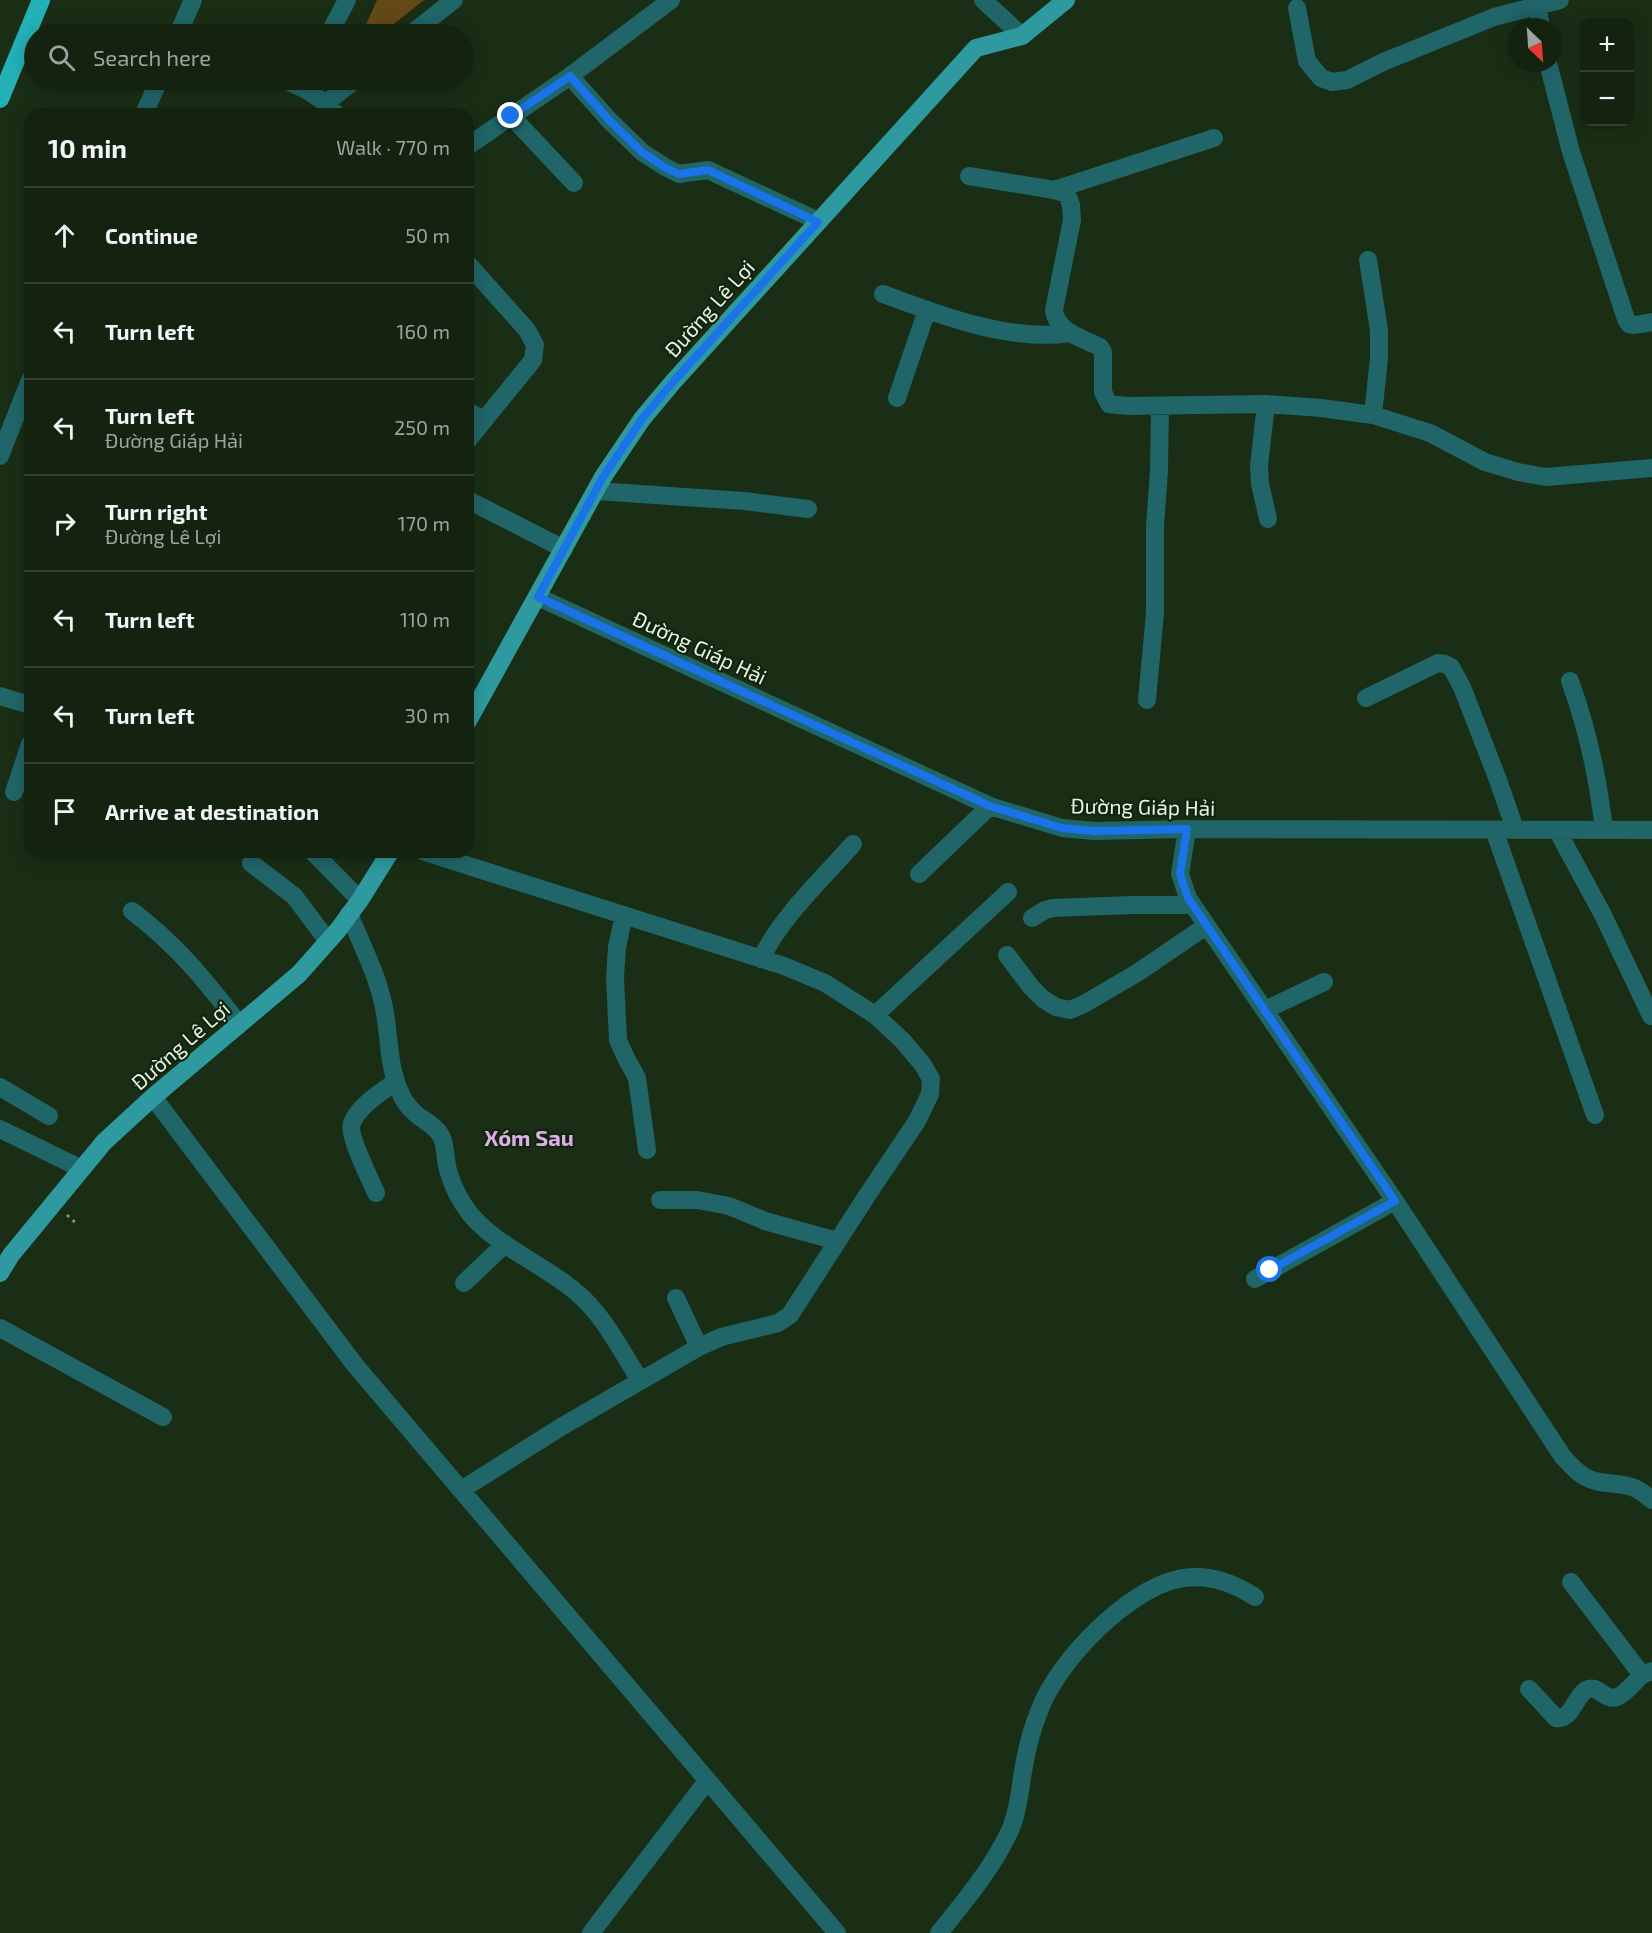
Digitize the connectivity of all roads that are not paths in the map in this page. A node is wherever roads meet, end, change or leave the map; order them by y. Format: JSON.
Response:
{"nodes":[{"id":1,"x":41,"y":0,"type":"edge"},
{"id":2,"x":193,"y":0,"type":"edge"},
{"id":3,"x":347,"y":0,"type":"edge"},
{"id":4,"x":454,"y":0,"type":"edge"},
{"id":5,"x":983,"y":0,"type":"edge"},
{"id":6,"x":1066,"y":0,"type":"edge"},
{"id":7,"x":1560,"y":0,"type":"edge"},
{"id":8,"x":667,"y":1,"type":"edge"},
{"id":9,"x":1537,"y":6,"type":"junction"},
{"id":10,"x":1297,"y":8,"type":"dead end"},
{"id":11,"x":1539,"y":18,"type":"edge"},
{"id":12,"x":31,"y":24,"type":"edge"},
{"id":13,"x":182,"y":24,"type":"edge"},
{"id":14,"x":334,"y":24,"type":"edge"},
{"id":15,"x":424,"y":24,"type":"edge"},
{"id":16,"x":1022,"y":36,"type":"junction"},
{"id":17,"x":24,"y":41,"type":"edge"},
{"id":18,"x":1550,"y":72,"type":"edge"},
{"id":19,"x":570,"y":76,"type":"junction"},
{"id":20,"x":155,"y":90,"type":"edge"},
{"id":21,"x":312,"y":90,"type":"edge"},
{"id":22,"x":346,"y":90,"type":"edge"},
{"id":23,"x":0,"y":99,"type":"edge"},
{"id":24,"x":147,"y":108,"type":"edge"},
{"id":25,"x":331,"y":108,"type":"edge"},
{"id":26,"x":511,"y":116,"type":"junction"},
{"id":27,"x":1214,"y":138,"type":"dead end"},
{"id":28,"x":474,"y":142,"type":"edge"},
{"id":29,"x":969,"y":176,"type":"dead end"},
{"id":30,"x":574,"y":183,"type":"dead end"},
{"id":31,"x":1054,"y":190,"type":"junction"},
{"id":32,"x":818,"y":222,"type":"junction"},
{"id":33,"x":1368,"y":260,"type":"dead end"},
{"id":34,"x":474,"y":271,"type":"edge"},
{"id":35,"x":883,"y":294,"type":"dead end"},
{"id":36,"x":927,"y":310,"type":"junction"},
{"id":37,"x":1652,"y":322,"type":"edge"},
{"id":38,"x":1070,"y":333,"type":"junction"},
{"id":39,"x":24,"y":395,"type":"edge"},
{"id":40,"x":897,"y":398,"type":"dead end"},
{"id":41,"x":1266,"y":405,"type":"junction"},
{"id":42,"x":1160,"y":406,"type":"junction"},
{"id":43,"x":1373,"y":415,"type":"junction"},
{"id":44,"x":476,"y":416,"type":"edge"},
{"id":45,"x":0,"y":456,"type":"edge"},
{"id":46,"x":1652,"y":468,"type":"edge"},
{"id":47,"x":596,"y":491,"type":"junction"},
{"id":48,"x":474,"y":504,"type":"edge"},
{"id":49,"x":808,"y":509,"type":"dead end"},
{"id":50,"x":1268,"y":519,"type":"dead end"},
{"id":51,"x":564,"y":549,"type":"junction"},
{"id":52,"x":538,"y":597,"type":"junction"},
{"id":53,"x":1570,"y":681,"type":"dead end"},
{"id":54,"x":0,"y":696,"type":"edge"},
{"id":55,"x":1366,"y":698,"type":"dead end"},
{"id":56,"x":1147,"y":700,"type":"dead end"},
{"id":57,"x":24,"y":703,"type":"edge"},
{"id":58,"x":474,"y":710,"type":"edge"},
{"id":59,"x":24,"y":762,"type":"edge"},
{"id":60,"x":14,"y":792,"type":"dead end"},
{"id":61,"x":990,"y":806,"type":"junction"},
{"id":62,"x":1187,"y":829,"type":"junction"},
{"id":63,"x":1494,"y":830,"type":"junction"},
{"id":64,"x":1515,"y":830,"type":"junction"},
{"id":65,"x":1557,"y":830,"type":"junction"},
{"id":66,"x":1604,"y":830,"type":"junction"},
{"id":67,"x":1652,"y":830,"type":"edge"},
{"id":68,"x":853,"y":844,"type":"dead end"},
{"id":69,"x":317,"y":858,"type":"edge"},
{"id":70,"x":386,"y":858,"type":"edge"},
{"id":71,"x":444,"y":858,"type":"edge"},
{"id":72,"x":251,"y":864,"type":"dead end"},
{"id":73,"x":919,"y":874,"type":"dead end"},
{"id":74,"x":1008,"y":892,"type":"dead end"},
{"id":75,"x":1192,"y":905,"type":"junction"},
{"id":76,"x":354,"y":907,"type":"junction"},
{"id":77,"x":132,"y":911,"type":"dead end"},
{"id":78,"x":624,"y":915,"type":"junction"},
{"id":79,"x":1032,"y":918,"type":"dead end"},
{"id":80,"x":1206,"y":926,"type":"junction"},
{"id":81,"x":328,"y":941,"type":"junction"},
{"id":82,"x":1007,"y":955,"type":"dead end"},
{"id":83,"x":761,"y":958,"type":"junction"},
{"id":84,"x":1324,"y":982,"type":"dead end"},
{"id":85,"x":1264,"y":1010,"type":"junction"},
{"id":86,"x":875,"y":1015,"type":"junction"},
{"id":87,"x":1651,"y":1016,"type":"edge"},
{"id":88,"x":239,"y":1024,"type":"junction"},
{"id":89,"x":396,"y":1082,"type":"junction"},
{"id":90,"x":0,"y":1087,"type":"edge"},
{"id":91,"x":153,"y":1097,"type":"junction"},
{"id":92,"x":1596,"y":1115,"type":"dead end"},
{"id":93,"x":49,"y":1116,"type":"dead end"},
{"id":94,"x":0,"y":1129,"type":"edge"},
{"id":95,"x":647,"y":1150,"type":"dead end"},
{"id":96,"x":82,"y":1168,"type":"junction"},
{"id":97,"x":376,"y":1193,"type":"dead end"},
{"id":98,"x":660,"y":1200,"type":"dead end"},
{"id":99,"x":1395,"y":1201,"type":"junction"},
{"id":100,"x":837,"y":1241,"type":"junction"},
{"id":101,"x":505,"y":1244,"type":"junction"},
{"id":102,"x":0,"y":1273,"type":"edge"},
{"id":103,"x":1255,"y":1279,"type":"dead end"},
{"id":104,"x":464,"y":1283,"type":"dead end"},
{"id":105,"x":676,"y":1298,"type":"dead end"},
{"id":106,"x":0,"y":1328,"type":"edge"},
{"id":107,"x":699,"y":1347,"type":"junction"},
{"id":108,"x":640,"y":1380,"type":"junction"},
{"id":109,"x":163,"y":1417,"type":"dead end"},
{"id":110,"x":461,"y":1490,"type":"junction"},
{"id":111,"x":1652,"y":1500,"type":"edge"},
{"id":112,"x":1571,"y":1582,"type":"dead end"},
{"id":113,"x":1255,"y":1597,"type":"dead end"},
{"id":114,"x":1647,"y":1673,"type":"edge"},
{"id":115,"x":1529,"y":1689,"type":"dead end"},
{"id":116,"x":707,"y":1781,"type":"junction"},
{"id":117,"x":591,"y":1933,"type":"edge"},
{"id":118,"x":837,"y":1933,"type":"edge"},
{"id":119,"x":939,"y":1933,"type":"edge"}],
"edges":[{"from":1,"to":12,"type":"highway"},
{"from":2,"to":13,"type":"street"},
{"from":3,"to":14,"type":"street"},
{"from":4,"to":15,"type":"street"},
{"from":5,"to":16,"type":"street"},
{"from":6,"to":16,"type":"main road","name":"Đường Lê Lợi"},
{"from":7,"to":9,"type":"street"},
{"from":8,"to":19,"type":"street"},
{"from":9,"to":10,"type":"street"},
{"from":9,"to":11,"type":"street"},
{"from":16,"to":32,"type":"main road","name":"Đường Lê Lợi"},
{"from":17,"to":23,"type":"highway"},
{"from":18,"to":37,"type":"street"},
{"from":19,"to":26,"type":"street"},
{"from":19,"to":32,"type":"street"},
{"from":20,"to":24,"type":"street"},
{"from":21,"to":25,"type":"street"},
{"from":22,"to":25,"type":"street"},
{"from":26,"to":28,"type":"street"},
{"from":26,"to":30,"type":"street"},
{"from":27,"to":31,"type":"street"},
{"from":29,"to":31,"type":"street"},
{"from":31,"to":38,"type":"street"},
{"from":32,"to":47,"type":"main road","name":"Đường Lê Lợi"},
{"from":33,"to":43,"type":"street"},
{"from":34,"to":44,"type":"street"},
{"from":35,"to":36,"type":"street"},
{"from":36,"to":38,"type":"street"},
{"from":36,"to":40,"type":"street"},
{"from":38,"to":42,"type":"street"},
{"from":39,"to":45,"type":"street"},
{"from":41,"to":42,"type":"street"},
{"from":41,"to":43,"type":"street"},
{"from":41,"to":50,"type":"street"},
{"from":42,"to":56,"type":"street"},
{"from":43,"to":46,"type":"street"},
{"from":47,"to":49,"type":"street"},
{"from":47,"to":51,"type":"main road","name":"Đường Lê Lợi"},
{"from":48,"to":51,"type":"street"},
{"from":51,"to":52,"type":"main road","name":"Đường Lê Lợi"},
{"from":52,"to":58,"type":"main road","name":"Đường Lê Lợi"},
{"from":52,"to":61,"type":"street","name":"Đường Giáp Hải"},
{"from":53,"to":66,"type":"street"},
{"from":54,"to":57,"type":"street"},
{"from":55,"to":64,"type":"street"},
{"from":59,"to":60,"type":"street"},
{"from":61,"to":62,"type":"street","name":"Đường Giáp Hải"},
{"from":61,"to":73,"type":"street"},
{"from":62,"to":63,"type":"street","name":"Đường Giáp Hải"},
{"from":62,"to":75,"type":"street"},
{"from":63,"to":64,"type":"street","name":"Đường Giáp Hải"},
{"from":63,"to":92,"type":"street"},
{"from":64,"to":65,"type":"street","name":"Đường Giáp Hải"},
{"from":65,"to":66,"type":"street","name":"Đường Giáp Hải"},
{"from":65,"to":87,"type":"street"},
{"from":66,"to":67,"type":"street","name":"Đường Giáp Hải"},
{"from":68,"to":83,"type":"street"},
{"from":69,"to":76,"type":"street"},
{"from":70,"to":76,"type":"main road","name":"Đường Lê Lợi"},
{"from":71,"to":78,"type":"street"},
{"from":72,"to":81,"type":"street"},
{"from":74,"to":86,"type":"street"},
{"from":75,"to":79,"type":"street"},
{"from":75,"to":80,"type":"street"},
{"from":76,"to":81,"type":"main road","name":"Đường Lê Lợi"},
{"from":76,"to":89,"type":"street"},
{"from":77,"to":88,"type":"street"},
{"from":78,"to":83,"type":"street"},
{"from":78,"to":95,"type":"street"},
{"from":80,"to":82,"type":"street"},
{"from":80,"to":85,"type":"street"},
{"from":81,"to":88,"type":"main road","name":"Đường Lê Lợi"},
{"from":83,"to":86,"type":"street"},
{"from":84,"to":85,"type":"street"},
{"from":85,"to":99,"type":"street"},
{"from":86,"to":100,"type":"street"},
{"from":88,"to":91,"type":"main road","name":"Đường Lê Lợi"},
{"from":89,"to":97,"type":"street"},
{"from":89,"to":101,"type":"street"},
{"from":90,"to":93,"type":"street"},
{"from":91,"to":96,"type":"main road","name":"Đường Lê Lợi"},
{"from":91,"to":110,"type":"street"},
{"from":94,"to":96,"type":"street"},
{"from":96,"to":102,"type":"main road","name":"Đường Lê Lợi"},
{"from":98,"to":100,"type":"street"},
{"from":99,"to":103,"type":"street"},
{"from":99,"to":111,"type":"street"},
{"from":100,"to":107,"type":"street"},
{"from":101,"to":104,"type":"street"},
{"from":101,"to":108,"type":"street"},
{"from":105,"to":107,"type":"street"},
{"from":106,"to":109,"type":"street"},
{"from":107,"to":108,"type":"street"},
{"from":108,"to":110,"type":"street"},
{"from":110,"to":116,"type":"street"},
{"from":112,"to":114,"type":"street"},
{"from":113,"to":119,"type":"street"},
{"from":114,"to":115,"type":"street"},
{"from":116,"to":117,"type":"street"},
{"from":116,"to":118,"type":"street"}]}
